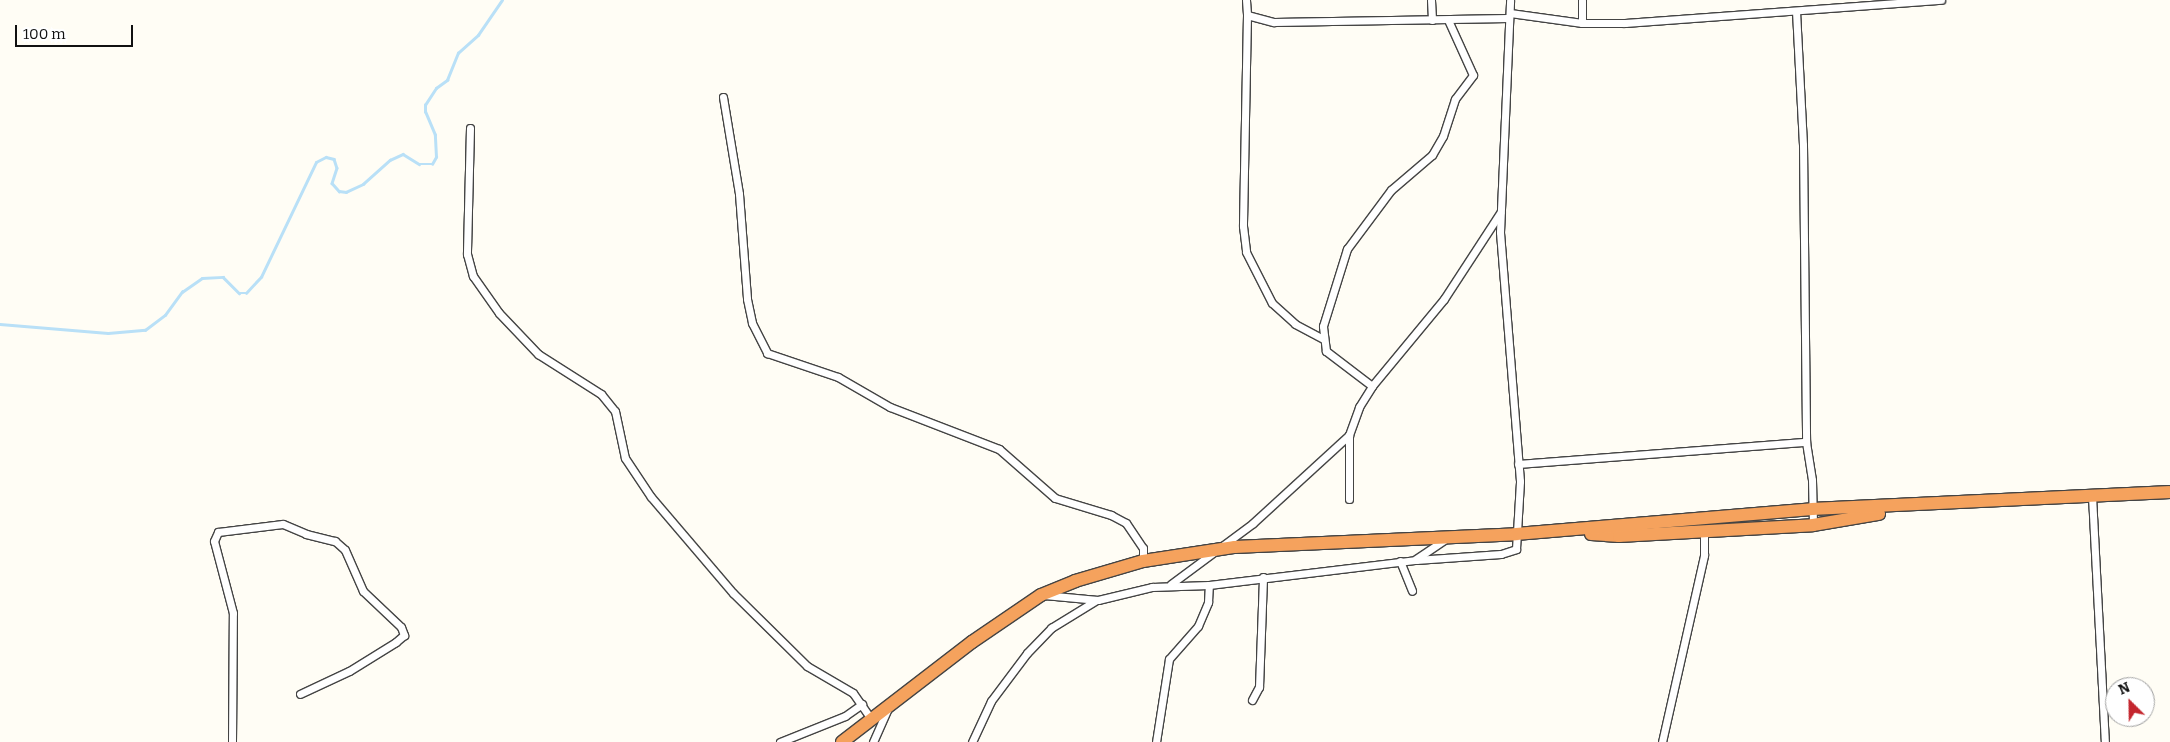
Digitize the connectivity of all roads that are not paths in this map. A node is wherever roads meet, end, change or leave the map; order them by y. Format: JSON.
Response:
{"nodes":[{"id":1,"x":1246,"y":0,"type":"edge"},
{"id":2,"x":1431,"y":0,"type":"edge"},
{"id":3,"x":1510,"y":0,"type":"edge"},
{"id":4,"x":1582,"y":0,"type":"edge"},
{"id":5,"x":1941,"y":0,"type":"edge"},
{"id":6,"x":1796,"y":11,"type":"junction"},
{"id":7,"x":1247,"y":14,"type":"junction"},
{"id":8,"x":1509,"y":16,"type":"junction"},
{"id":9,"x":1432,"y":20,"type":"junction"},
{"id":10,"x":1448,"y":20,"type":"junction"},
{"id":11,"x":1582,"y":23,"type":"junction"},
{"id":12,"x":723,"y":97,"type":"dead end"},
{"id":13,"x":470,"y":128,"type":"dead end"},
{"id":14,"x":1501,"y":211,"type":"junction"},
{"id":15,"x":1323,"y":339,"type":"junction"},
{"id":16,"x":1372,"y":386,"type":"junction"},
{"id":17,"x":1348,"y":435,"type":"junction"},
{"id":18,"x":1806,"y":442,"type":"junction"},
{"id":19,"x":1518,"y":464,"type":"junction"},
{"id":20,"x":2170,"y":492,"type":"edge"},
{"id":21,"x":2092,"y":496,"type":"junction"},
{"id":22,"x":1349,"y":499,"type":"dead end"},
{"id":23,"x":1926,"y":506,"type":"junction"},
{"id":24,"x":1812,"y":509,"type":"junction"},
{"id":25,"x":1704,"y":524,"type":"junction"},
{"id":26,"x":1812,"y":525,"type":"junction"},
{"id":27,"x":1516,"y":534,"type":"junction"},
{"id":28,"x":1448,"y":537,"type":"junction"},
{"id":29,"x":1218,"y":548,"type":"junction"},
{"id":30,"x":1416,"y":560,"type":"junction"},
{"id":31,"x":1143,"y":561,"type":"junction"},
{"id":32,"x":1400,"y":561,"type":"junction"},
{"id":33,"x":1263,"y":577,"type":"junction"},
{"id":34,"x":1171,"y":584,"type":"junction"},
{"id":35,"x":1209,"y":585,"type":"junction"},
{"id":36,"x":1412,"y":591,"type":"dead end"},
{"id":37,"x":1041,"y":595,"type":"junction"},
{"id":38,"x":1098,"y":600,"type":"junction"},
{"id":39,"x":300,"y":694,"type":"dead end"},
{"id":40,"x":1252,"y":700,"type":"dead end"},
{"id":41,"x":862,"y":704,"type":"junction"},
{"id":42,"x":889,"y":705,"type":"junction"},
{"id":43,"x":871,"y":719,"type":"junction"},
{"id":44,"x":232,"y":742,"type":"edge"},
{"id":45,"x":780,"y":742,"type":"edge"},
{"id":46,"x":842,"y":742,"type":"edge"},
{"id":47,"x":873,"y":742,"type":"edge"},
{"id":48,"x":972,"y":742,"type":"edge"},
{"id":49,"x":1156,"y":742,"type":"edge"},
{"id":50,"x":1662,"y":742,"type":"edge"},
{"id":51,"x":2105,"y":742,"type":"edge"}],
"edges":[{"from":1,"to":7,"type":"street"},
{"from":2,"to":9,"type":"street"},
{"from":3,"to":8,"type":"street"},
{"from":4,"to":11,"type":"street"},
{"from":5,"to":6,"type":"street"},
{"from":6,"to":11,"type":"street"},
{"from":6,"to":18,"type":"street"},
{"from":7,"to":9,"type":"street"},
{"from":7,"to":15,"type":"street"},
{"from":8,"to":10,"type":"street"},
{"from":8,"to":11,"type":"street"},
{"from":8,"to":14,"type":"street"},
{"from":9,"to":10,"type":"street"},
{"from":10,"to":15,"type":"street"},
{"from":12,"to":31,"type":"street"},
{"from":13,"to":41,"type":"street"},
{"from":14,"to":16,"type":"street"},
{"from":14,"to":19,"type":"street"},
{"from":15,"to":16,"type":"street"},
{"from":16,"to":17,"type":"street"},
{"from":17,"to":22,"type":"street"},
{"from":17,"to":29,"type":"street"},
{"from":18,"to":19,"type":"street"},
{"from":18,"to":24,"type":"street"},
{"from":19,"to":27,"type":"street"},
{"from":20,"to":21,"type":"highway"},
{"from":21,"to":23,"type":"highway"},
{"from":21,"to":51,"type":"street"},
{"from":23,"to":24,"type":"highway"},
{"from":23,"to":26,"type":"highway"},
{"from":24,"to":25,"type":"highway"},
{"from":24,"to":26,"type":"street"},
{"from":25,"to":26,"type":"highway"},
{"from":25,"to":27,"type":"highway"},
{"from":25,"to":50,"type":"street"},
{"from":27,"to":28,"type":"highway"},
{"from":27,"to":30,"type":"street"},
{"from":28,"to":29,"type":"highway"},
{"from":28,"to":30,"type":"street"},
{"from":29,"to":31,"type":"highway"},
{"from":29,"to":34,"type":"street"},
{"from":30,"to":32,"type":"street"},
{"from":31,"to":37,"type":"highway"},
{"from":32,"to":33,"type":"street"},
{"from":32,"to":36,"type":"street"},
{"from":33,"to":35,"type":"street"},
{"from":33,"to":40,"type":"street"},
{"from":34,"to":35,"type":"street"},
{"from":34,"to":38,"type":"street"},
{"from":35,"to":49,"type":"street"},
{"from":37,"to":38,"type":"street"},
{"from":37,"to":42,"type":"highway"},
{"from":38,"to":48,"type":"street"},
{"from":39,"to":44,"type":"street"},
{"from":41,"to":43,"type":"street"},
{"from":41,"to":45,"type":"street"},
{"from":42,"to":43,"type":"highway"},
{"from":42,"to":47,"type":"street"},
{"from":43,"to":46,"type":"highway"}]}
